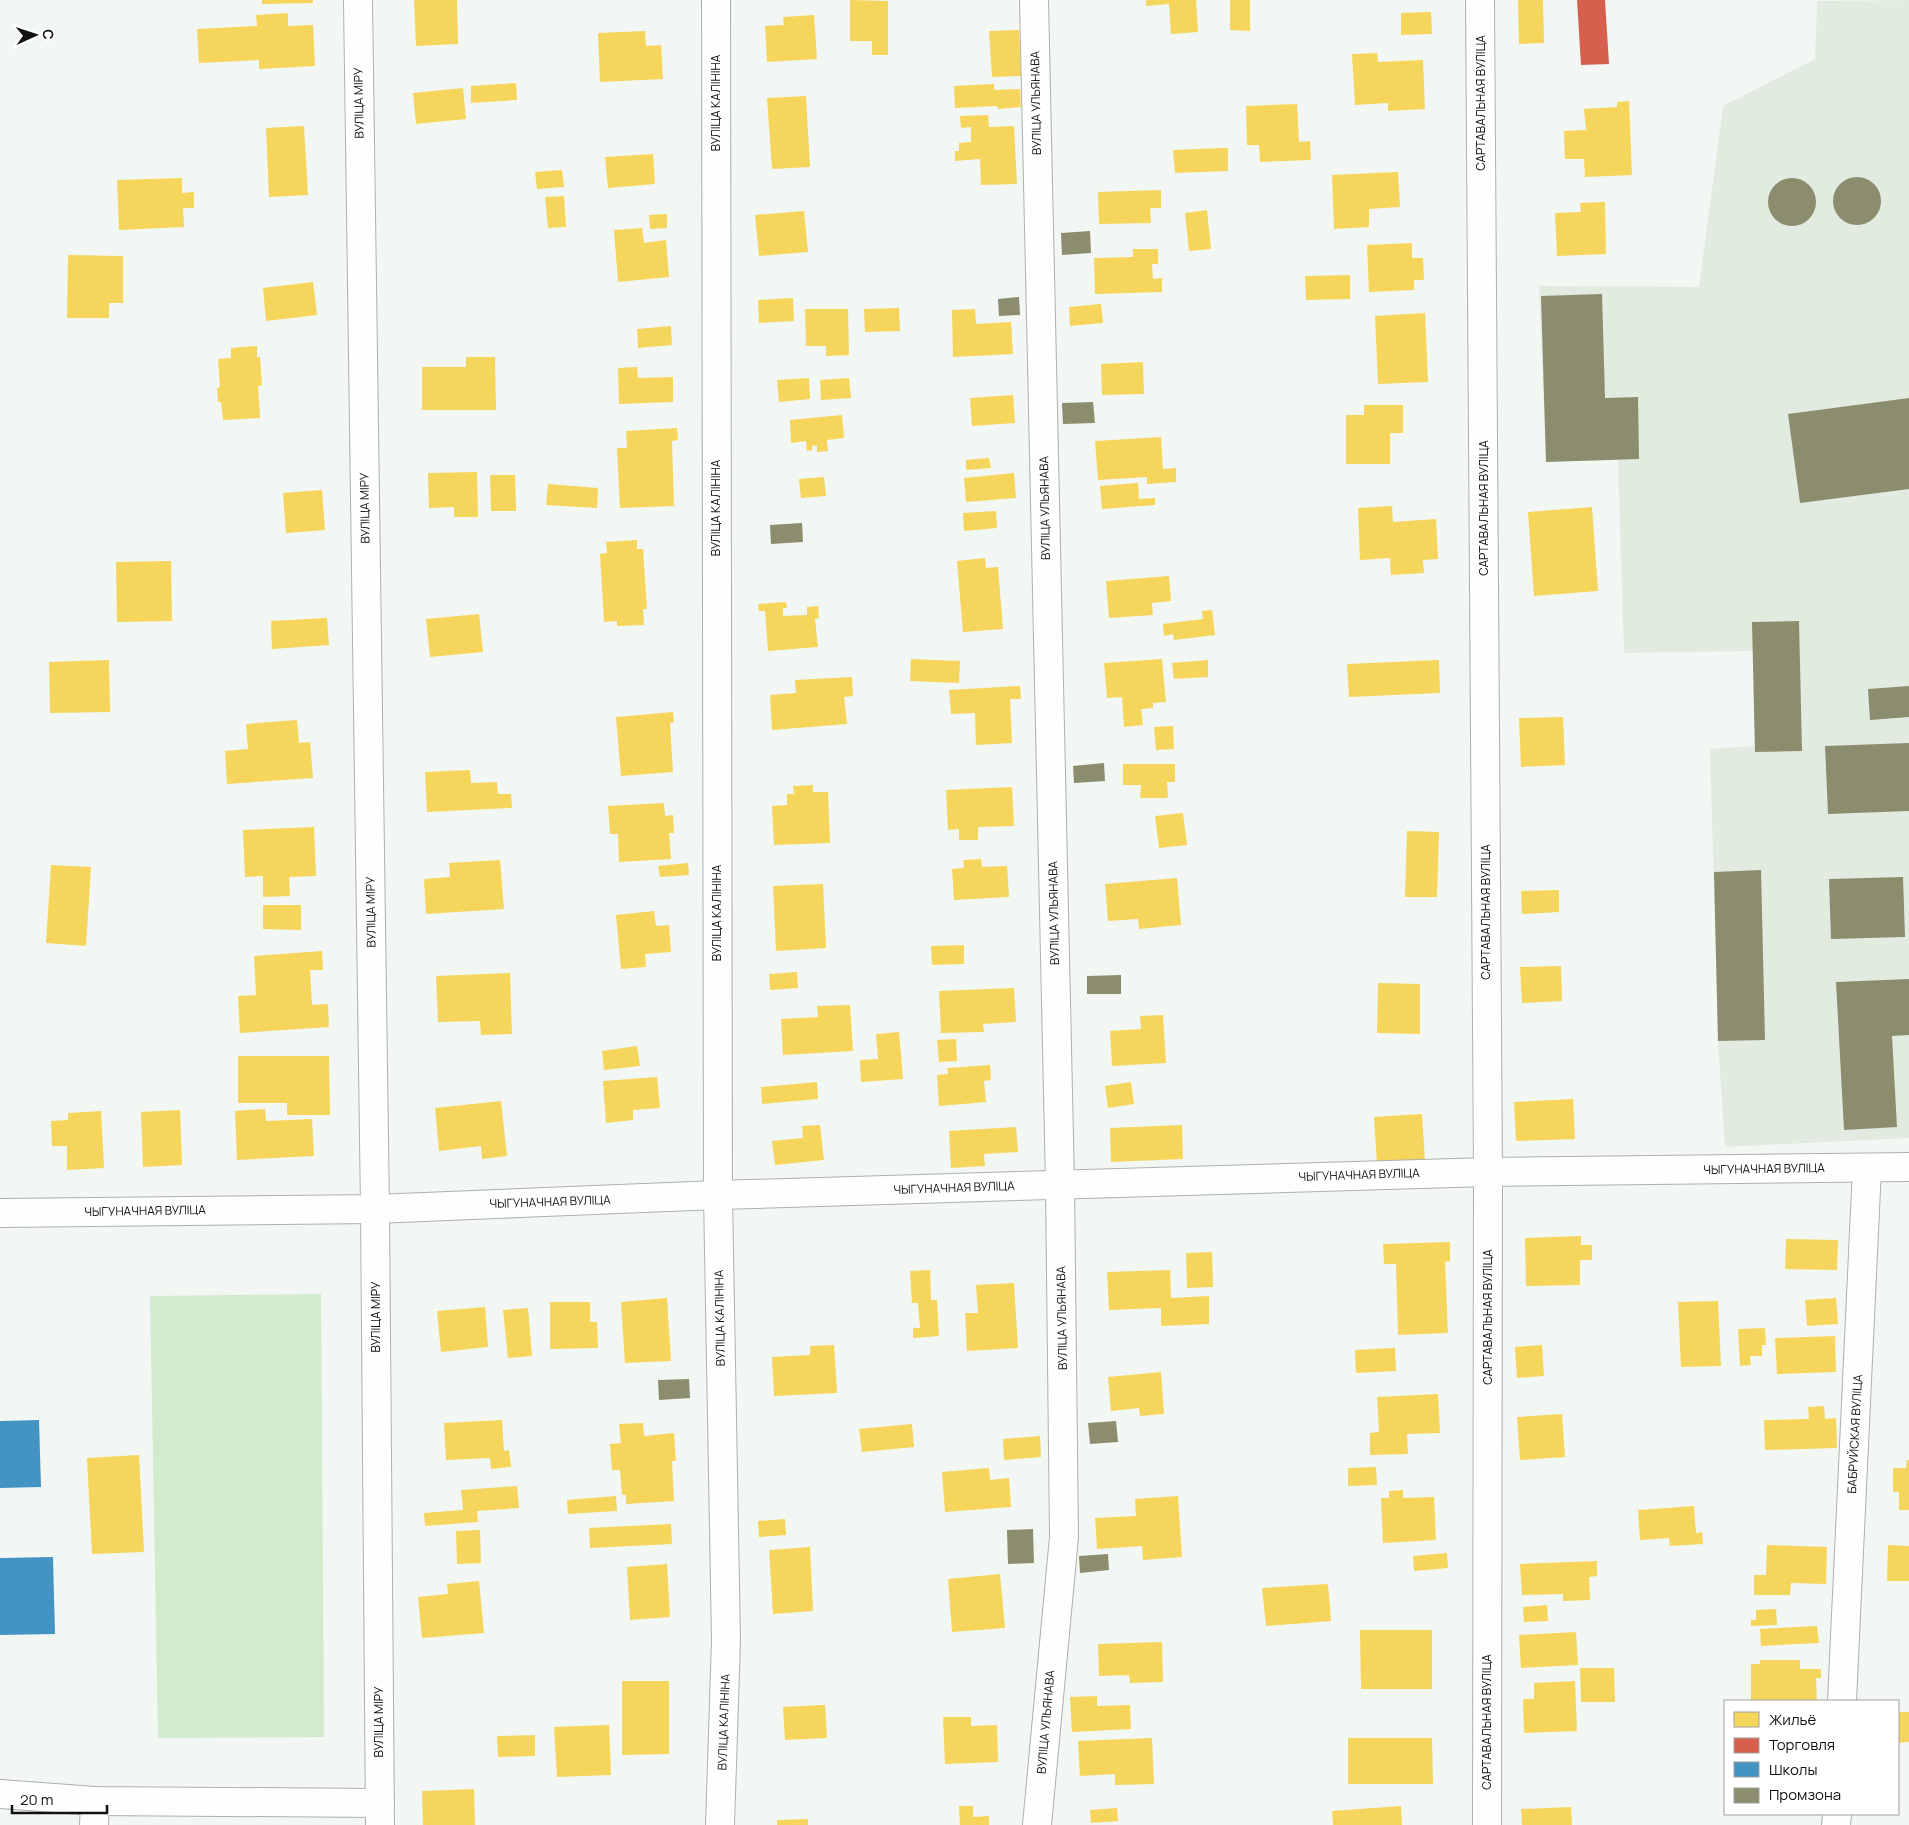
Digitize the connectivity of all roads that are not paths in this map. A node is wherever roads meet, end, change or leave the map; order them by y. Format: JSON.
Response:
{"nodes":[{"id":1,"x":358,"y":0,"type":"edge"},
{"id":2,"x":716,"y":0,"type":"edge"},
{"id":3,"x":1034,"y":0,"type":"edge"},
{"id":4,"x":1480,"y":0,"type":"edge"},
{"id":5,"x":1909,"y":1167,"type":"edge"},
{"id":6,"x":1868,"y":1168,"type":"junction"},
{"id":7,"x":1488,"y":1172,"type":"junction"},
{"id":8,"x":1060,"y":1184,"type":"junction"},
{"id":9,"x":718,"y":1195,"type":"junction"},
{"id":10,"x":375,"y":1209,"type":"junction"},
{"id":11,"x":0,"y":1213,"type":"edge"},
{"id":12,"x":1842,"y":1700,"type":"edge"},
{"id":13,"x":0,"y":1794,"type":"edge"},
{"id":14,"x":95,"y":1813,"type":"edge"},
{"id":15,"x":380,"y":1814,"type":"edge"},
{"id":16,"x":720,"y":1825,"type":"edge"},
{"id":17,"x":1037,"y":1825,"type":"edge"},
{"id":18,"x":1487,"y":1825,"type":"edge"}],
"edges":[{"from":1,"to":10,"type":"street","name":"ВУЛІЦА МІРУ"},
{"from":2,"to":9,"type":"street","name":"ВУЛІЦА КАЛІНІНА"},
{"from":3,"to":8,"type":"street","name":"ВУЛІЦА УЛЬЯНАВА"},
{"from":4,"to":7,"type":"street","name":"САРТАВАЛЬНАЯ ВУЛІЦА"},
{"from":5,"to":6,"type":"street","name":"ЧЫГУНАЧНАЯ ВУЛІЦА"},
{"from":6,"to":7,"type":"street","name":"ЧЫГУНАЧНАЯ ВУЛІЦА"},
{"from":6,"to":12,"type":"street","name":"БАБРУЙСКАЯ ВУЛІЦА"},
{"from":7,"to":8,"type":"street","name":"ЧЫГУНАЧНАЯ ВУЛІЦА"},
{"from":7,"to":18,"type":"street","name":"САРТАВАЛЬНАЯ ВУЛІЦА"},
{"from":8,"to":9,"type":"street","name":"ЧЫГУНАЧНАЯ ВУЛІЦА"},
{"from":8,"to":17,"type":"street","name":"ВУЛІЦА УЛЬЯНАВА"},
{"from":9,"to":10,"type":"street","name":"ЧЫГУНАЧНАЯ ВУЛІЦА"},
{"from":9,"to":16,"type":"street","name":"ВУЛІЦА КАЛІНІНА"},
{"from":10,"to":11,"type":"street","name":"ЧЫГУНАЧНАЯ ВУЛІЦА"},
{"from":10,"to":15,"type":"street","name":"ВУЛІЦА МІРУ"},
{"from":13,"to":14,"type":"street"},
{"from":14,"to":15,"type":"street"}]}
